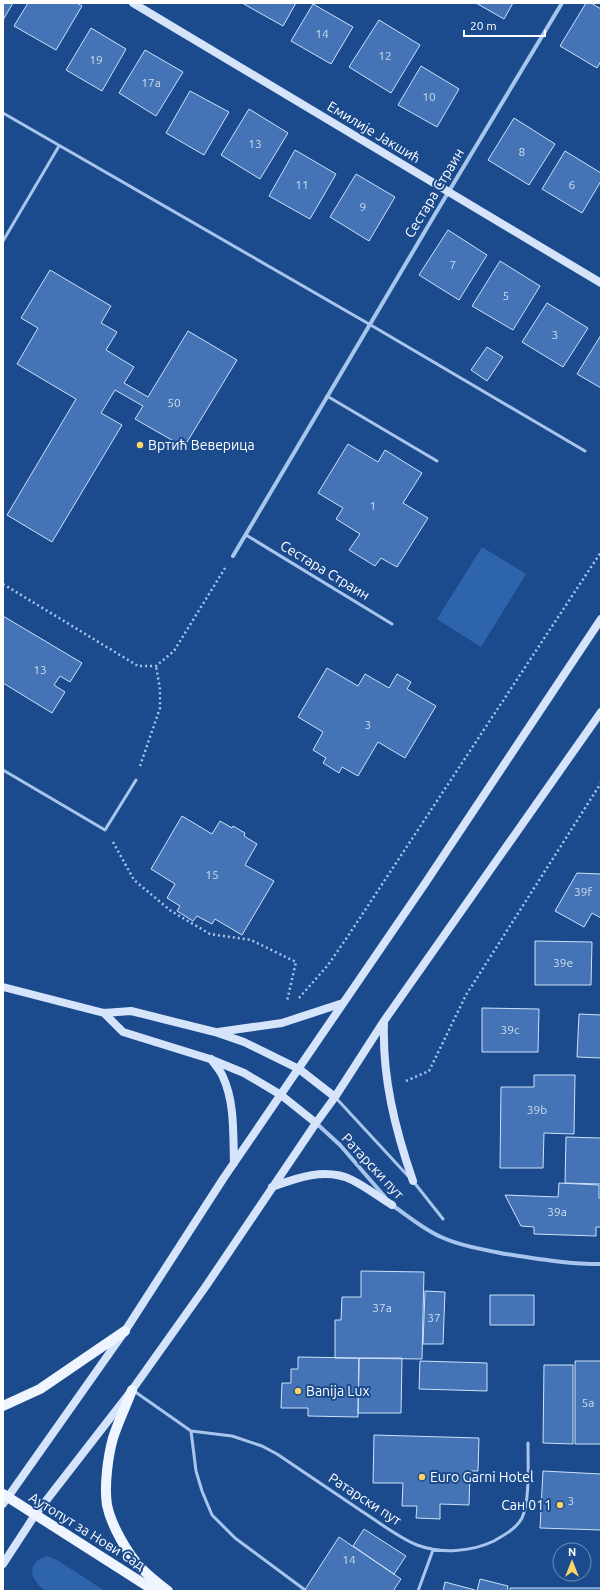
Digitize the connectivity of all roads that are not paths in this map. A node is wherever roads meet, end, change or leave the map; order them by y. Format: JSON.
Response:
{"nodes":[{"id":1,"x":133,"y":3,"type":"edge"},
{"id":2,"x":562,"y":3,"type":"edge"},
{"id":3,"x":3,"y":114,"type":"edge"},
{"id":4,"x":59,"y":146,"type":"junction"},
{"id":5,"x":448,"y":192,"type":"junction"},
{"id":6,"x":3,"y":241,"type":"edge"},
{"id":7,"x":601,"y":283,"type":"edge"},
{"id":8,"x":369,"y":324,"type":"junction"},
{"id":9,"x":327,"y":396,"type":"junction"},
{"id":10,"x":585,"y":451,"type":"dead end"},
{"id":11,"x":437,"y":461,"type":"dead end"},
{"id":12,"x":246,"y":535,"type":"junction"},
{"id":13,"x":233,"y":556,"type":"road end"},
{"id":14,"x":601,"y":619,"type":"edge"},
{"id":15,"x":392,"y":624,"type":"dead end"},
{"id":16,"x":601,"y":712,"type":"edge"},
{"id":17,"x":3,"y":770,"type":"edge"},
{"id":18,"x":136,"y":780,"type":"road end"},
{"id":19,"x":3,"y":987,"type":"edge"},
{"id":20,"x":343,"y":1003,"type":"junction"},
{"id":21,"x":104,"y":1013,"type":"junction"},
{"id":22,"x":384,"y":1021,"type":"junction"},
{"id":23,"x":215,"y":1032,"type":"junction"},
{"id":24,"x":210,"y":1059,"type":"junction"},
{"id":25,"x":299,"y":1069,"type":"junction"},
{"id":26,"x":281,"y":1094,"type":"junction"},
{"id":27,"x":334,"y":1097,"type":"junction"},
{"id":28,"x":316,"y":1123,"type":"junction"},
{"id":29,"x":234,"y":1163,"type":"junction"},
{"id":30,"x":413,"y":1181,"type":"junction"},
{"id":31,"x":272,"y":1187,"type":"junction"},
{"id":32,"x":392,"y":1204,"type":"junction"},
{"id":33,"x":443,"y":1220,"type":"dead end"},
{"id":34,"x":601,"y":1264,"type":"edge"},
{"id":35,"x":125,"y":1331,"type":"junction"},
{"id":36,"x":132,"y":1390,"type":"junction"},
{"id":37,"x":3,"y":1406,"type":"edge"},
{"id":38,"x":191,"y":1431,"type":"junction"},
{"id":39,"x":528,"y":1443,"type":"dead end"},
{"id":40,"x":4,"y":1498,"type":"edge"},
{"id":41,"x":35,"y":1515,"type":"junction"},
{"id":42,"x":433,"y":1550,"type":"junction"},
{"id":43,"x":3,"y":1564,"type":"edge"},
{"id":44,"x":305,"y":1590,"type":"dead end"},
{"id":45,"x":155,"y":1591,"type":"edge"},
{"id":46,"x":168,"y":1591,"type":"edge"},
{"id":47,"x":418,"y":1591,"type":"edge"}],
"edges":[{"from":1,"to":5,"type":"main road","name":"Емилије Јакшић"},
{"from":2,"to":5,"type":"street","name":"Сестара Страин"},
{"from":3,"to":4,"type":"lane"},
{"from":4,"to":6,"type":"lane"},
{"from":4,"to":8,"type":"lane"},
{"from":5,"to":7,"type":"main road","name":"Емилије Јакшић"},
{"from":5,"to":8,"type":"street","name":"Сестара Страин"},
{"from":8,"to":9,"type":"street","name":"Сестара Страин"},
{"from":8,"to":10,"type":"lane"},
{"from":9,"to":11,"type":"lane"},
{"from":9,"to":12,"type":"street","name":"Сестара Страин"},
{"from":12,"to":13,"type":"street","name":"Сестара Страин"},
{"from":12,"to":15,"type":"lane","name":"Сестара Страин"},
{"from":14,"to":20,"type":"main road"},
{"from":16,"to":22,"type":"main road"},
{"from":17,"to":18,"type":"lane"},
{"from":19,"to":21,"type":"main road"},
{"from":20,"to":23,"type":"main road"},
{"from":20,"to":25,"type":"main road"},
{"from":21,"to":23,"type":"main road"},
{"from":21,"to":24,"type":"main road"},
{"from":22,"to":27,"type":"main road"},
{"from":22,"to":30,"type":"main road"},
{"from":23,"to":25,"type":"main road"},
{"from":24,"to":26,"type":"main road"},
{"from":24,"to":29,"type":"main road"},
{"from":25,"to":26,"type":"main road"},
{"from":25,"to":27,"type":"main road"},
{"from":26,"to":28,"type":"main road"},
{"from":26,"to":29,"type":"main road"},
{"from":27,"to":28,"type":"main road"},
{"from":27,"to":30,"type":"lane","name":"Ратарски пут"},
{"from":28,"to":31,"type":"main road"},
{"from":28,"to":32,"type":"street","name":"Ратарски пут"},
{"from":29,"to":35,"type":"main road"},
{"from":30,"to":33,"type":"lane","name":"Ратарски пут"},
{"from":31,"to":32,"type":"main road"},
{"from":31,"to":36,"type":"main road"},
{"from":32,"to":34,"type":"street","name":"Ратарски пут"},
{"from":35,"to":37,"type":"main road"},
{"from":35,"to":40,"type":"main road"},
{"from":36,"to":38,"type":"lane","name":"Ратарски пут"},
{"from":36,"to":41,"type":"main road"},
{"from":36,"to":46,"type":"main road"},
{"from":38,"to":42,"type":"lane","name":"Ратарски пут"},
{"from":38,"to":44,"type":"lane"},
{"from":39,"to":42,"type":"lane","name":"Ратарски пут"},
{"from":40,"to":41,"type":"main road","name":"Аутопут за Нови Сад"},
{"from":41,"to":43,"type":"main road"},
{"from":41,"to":45,"type":"main road","name":"Аутопут за Нови Сад"},
{"from":42,"to":47,"type":"lane"}]}
